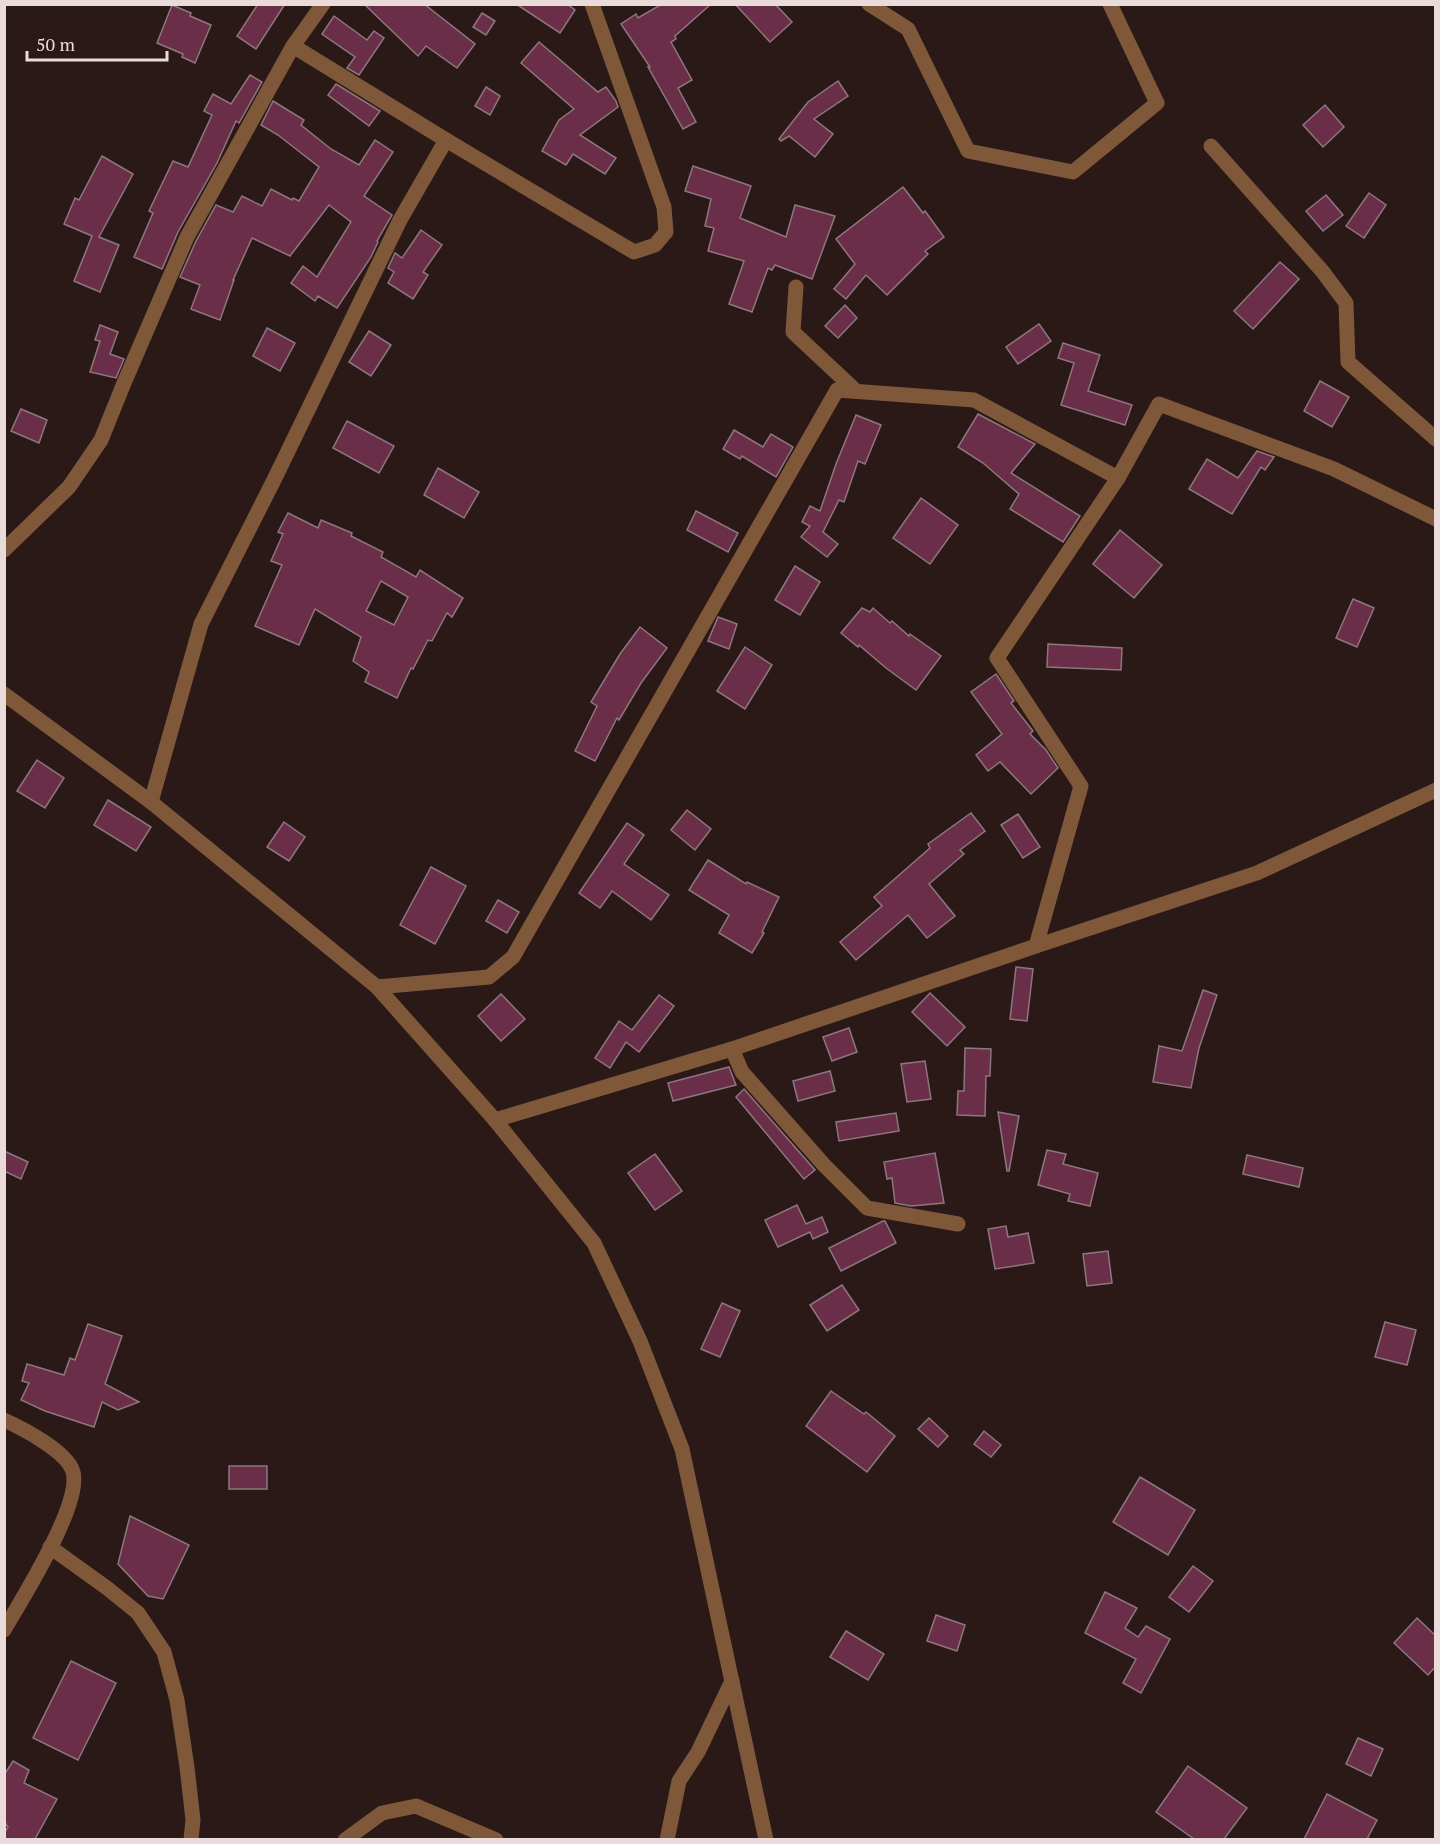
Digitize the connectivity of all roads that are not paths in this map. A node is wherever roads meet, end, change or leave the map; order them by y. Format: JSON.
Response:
{"nodes":[{"id":1,"x":323,"y":4,"type":"edge"},
{"id":2,"x":592,"y":4,"type":"edge"},
{"id":3,"x":869,"y":4,"type":"edge"},
{"id":4,"x":1110,"y":4,"type":"edge"},
{"id":5,"x":293,"y":46,"type":"junction"},
{"id":6,"x":446,"y":140,"type":"junction"},
{"id":7,"x":1211,"y":146,"type":"dead end"},
{"id":8,"x":796,"y":287,"type":"dead end"},
{"id":9,"x":856,"y":391,"type":"junction"},
{"id":10,"x":1436,"y":439,"type":"edge"},
{"id":11,"x":1118,"y":478,"type":"junction"},
{"id":12,"x":1436,"y":519,"type":"edge"},
{"id":13,"x":4,"y":550,"type":"edge"},
{"id":14,"x":4,"y":694,"type":"edge"},
{"id":15,"x":1436,"y":790,"type":"edge"},
{"id":16,"x":151,"y":802,"type":"junction"},
{"id":17,"x":1036,"y":946,"type":"junction"},
{"id":18,"x":376,"y":987,"type":"junction"},
{"id":19,"x":732,"y":1049,"type":"junction"},
{"id":20,"x":495,"y":1120,"type":"junction"},
{"id":21,"x":958,"y":1224,"type":"dead end"},
{"id":22,"x":4,"y":1420,"type":"edge"},
{"id":23,"x":50,"y":1547,"type":"junction"},
{"id":24,"x":4,"y":1630,"type":"edge"},
{"id":25,"x":732,"y":1681,"type":"junction"},
{"id":26,"x":191,"y":1839,"type":"edge"},
{"id":27,"x":345,"y":1839,"type":"edge"},
{"id":28,"x":496,"y":1839,"type":"edge"},
{"id":29,"x":667,"y":1839,"type":"edge"},
{"id":30,"x":766,"y":1839,"type":"edge"}],
"edges":[{"from":1,"to":5,"type":"street"},
{"from":2,"to":6,"type":"street"},
{"from":3,"to":4,"type":"street"},
{"from":5,"to":6,"type":"street"},
{"from":5,"to":13,"type":"street"},
{"from":6,"to":16,"type":"street"},
{"from":7,"to":10,"type":"street"},
{"from":8,"to":9,"type":"street"},
{"from":9,"to":11,"type":"street"},
{"from":9,"to":18,"type":"street"},
{"from":11,"to":12,"type":"street"},
{"from":11,"to":17,"type":"street"},
{"from":14,"to":16,"type":"street"},
{"from":15,"to":17,"type":"street"},
{"from":16,"to":18,"type":"street"},
{"from":17,"to":19,"type":"street"},
{"from":18,"to":20,"type":"street"},
{"from":19,"to":20,"type":"street"},
{"from":19,"to":21,"type":"street"},
{"from":20,"to":25,"type":"street"},
{"from":22,"to":23,"type":"street"},
{"from":23,"to":24,"type":"street"},
{"from":23,"to":26,"type":"street"},
{"from":25,"to":29,"type":"street"},
{"from":25,"to":30,"type":"street"},
{"from":27,"to":28,"type":"street"}]}
